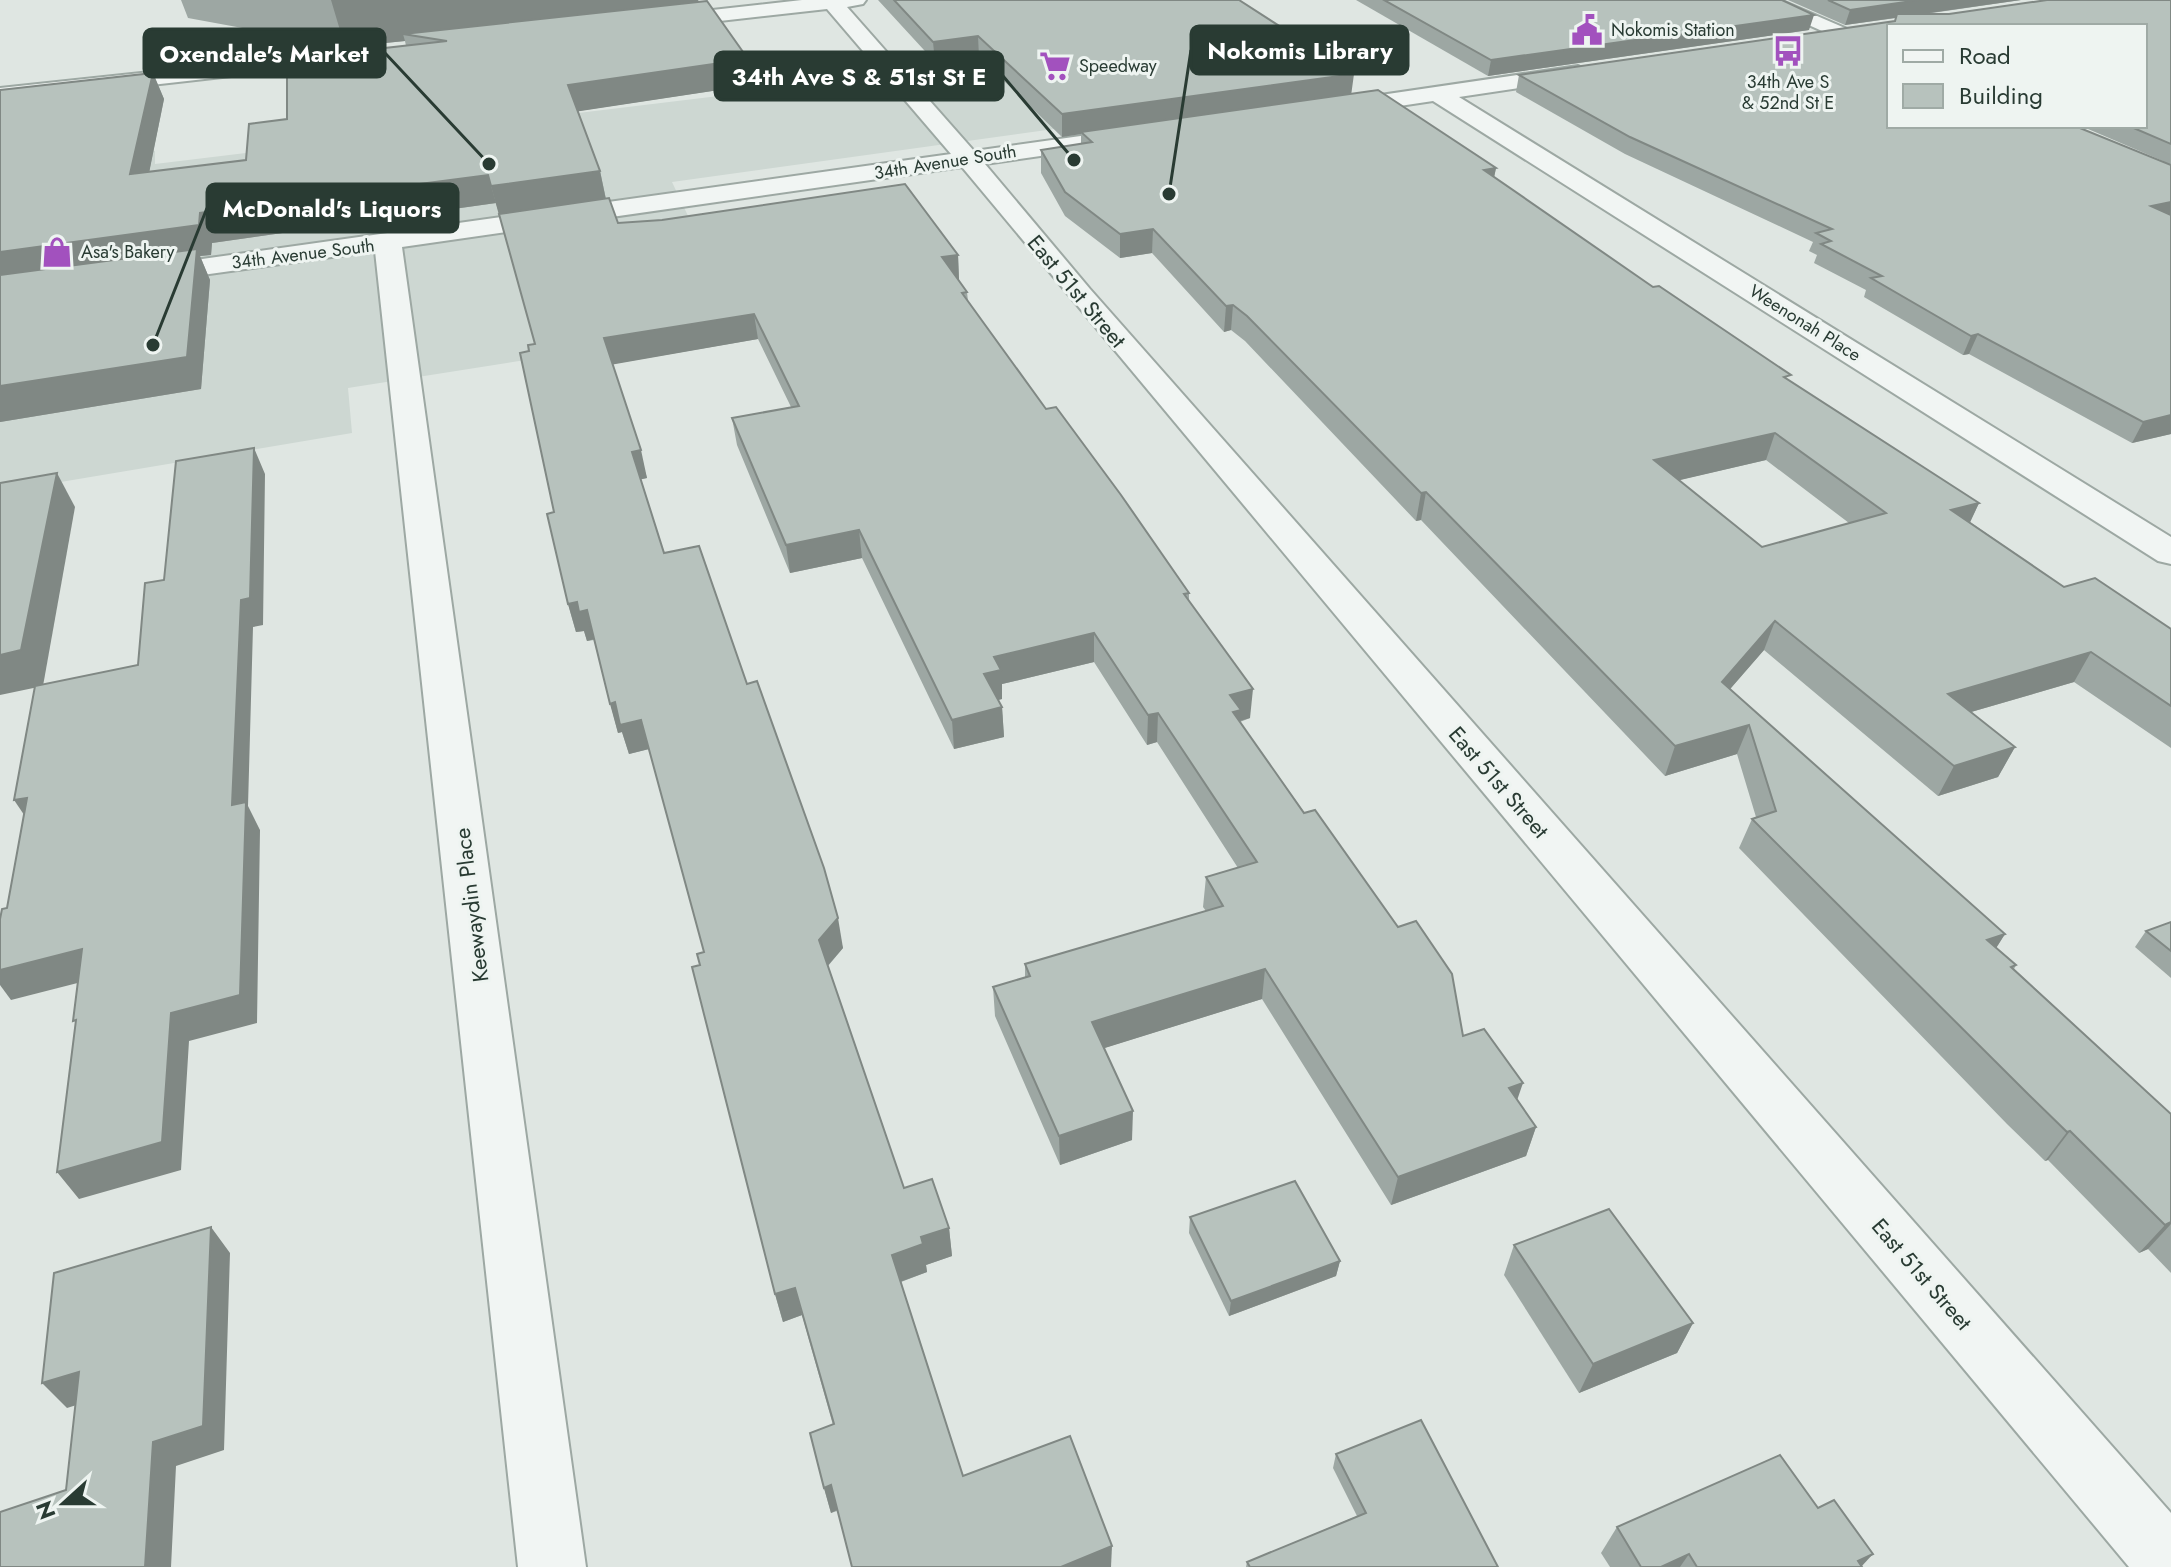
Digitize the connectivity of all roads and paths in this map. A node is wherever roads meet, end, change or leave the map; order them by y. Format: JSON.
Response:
{"nodes":[{"id":1,"x":1763,"y":0,"type":"edge"},
{"id":2,"x":839,"y":1,"type":"edge"},
{"id":3,"x":632,"y":25,"type":"edge"},
{"id":4,"x":1887,"y":28,"type":"edge"},
{"id":5,"x":1841,"y":34,"type":"junction"},
{"id":6,"x":1801,"y":40,"type":"edge"},
{"id":7,"x":1887,"y":54,"type":"edge"},
{"id":8,"x":365,"y":55,"type":"edge"},
{"id":9,"x":1596,"y":71,"type":"edge"},
{"id":10,"x":1438,"y":94,"type":"junction"},
{"id":11,"x":0,"y":95,"type":"edge"},
{"id":12,"x":1310,"y":112,"type":"edge"},
{"id":13,"x":1161,"y":132,"type":"edge"},
{"id":14,"x":965,"y":158,"type":"junction"},
{"id":15,"x":388,"y":244,"type":"junction"},
{"id":16,"x":123,"y":278,"type":"edge"},
{"id":17,"x":2171,"y":553,"type":"edge"},
{"id":18,"x":2171,"y":1564,"type":"edge"},
{"id":19,"x":552,"y":1567,"type":"edge"}],
"edges":[{"from":1,"to":5,"type":"street"},
{"from":2,"to":3,"type":"street"},
{"from":2,"to":14,"type":"street","name":"East 51st Street"},
{"from":4,"to":5,"type":"street"},
{"from":5,"to":6,"type":"street"},
{"from":5,"to":7,"type":"street"},
{"from":8,"to":11,"type":"street"},
{"from":9,"to":10,"type":"street"},
{"from":10,"to":12,"type":"street"},
{"from":10,"to":17,"type":"street","name":"Weenonah Place"},
{"from":13,"to":14,"type":"street","name":"34th Avenue South"},
{"from":14,"to":15,"type":"street","name":"34th Avenue South"},
{"from":14,"to":18,"type":"street","name":"East 51st Street"},
{"from":15,"to":16,"type":"street","name":"34th Avenue South"},
{"from":15,"to":19,"type":"street","name":"Keewaydin Place"}]}
